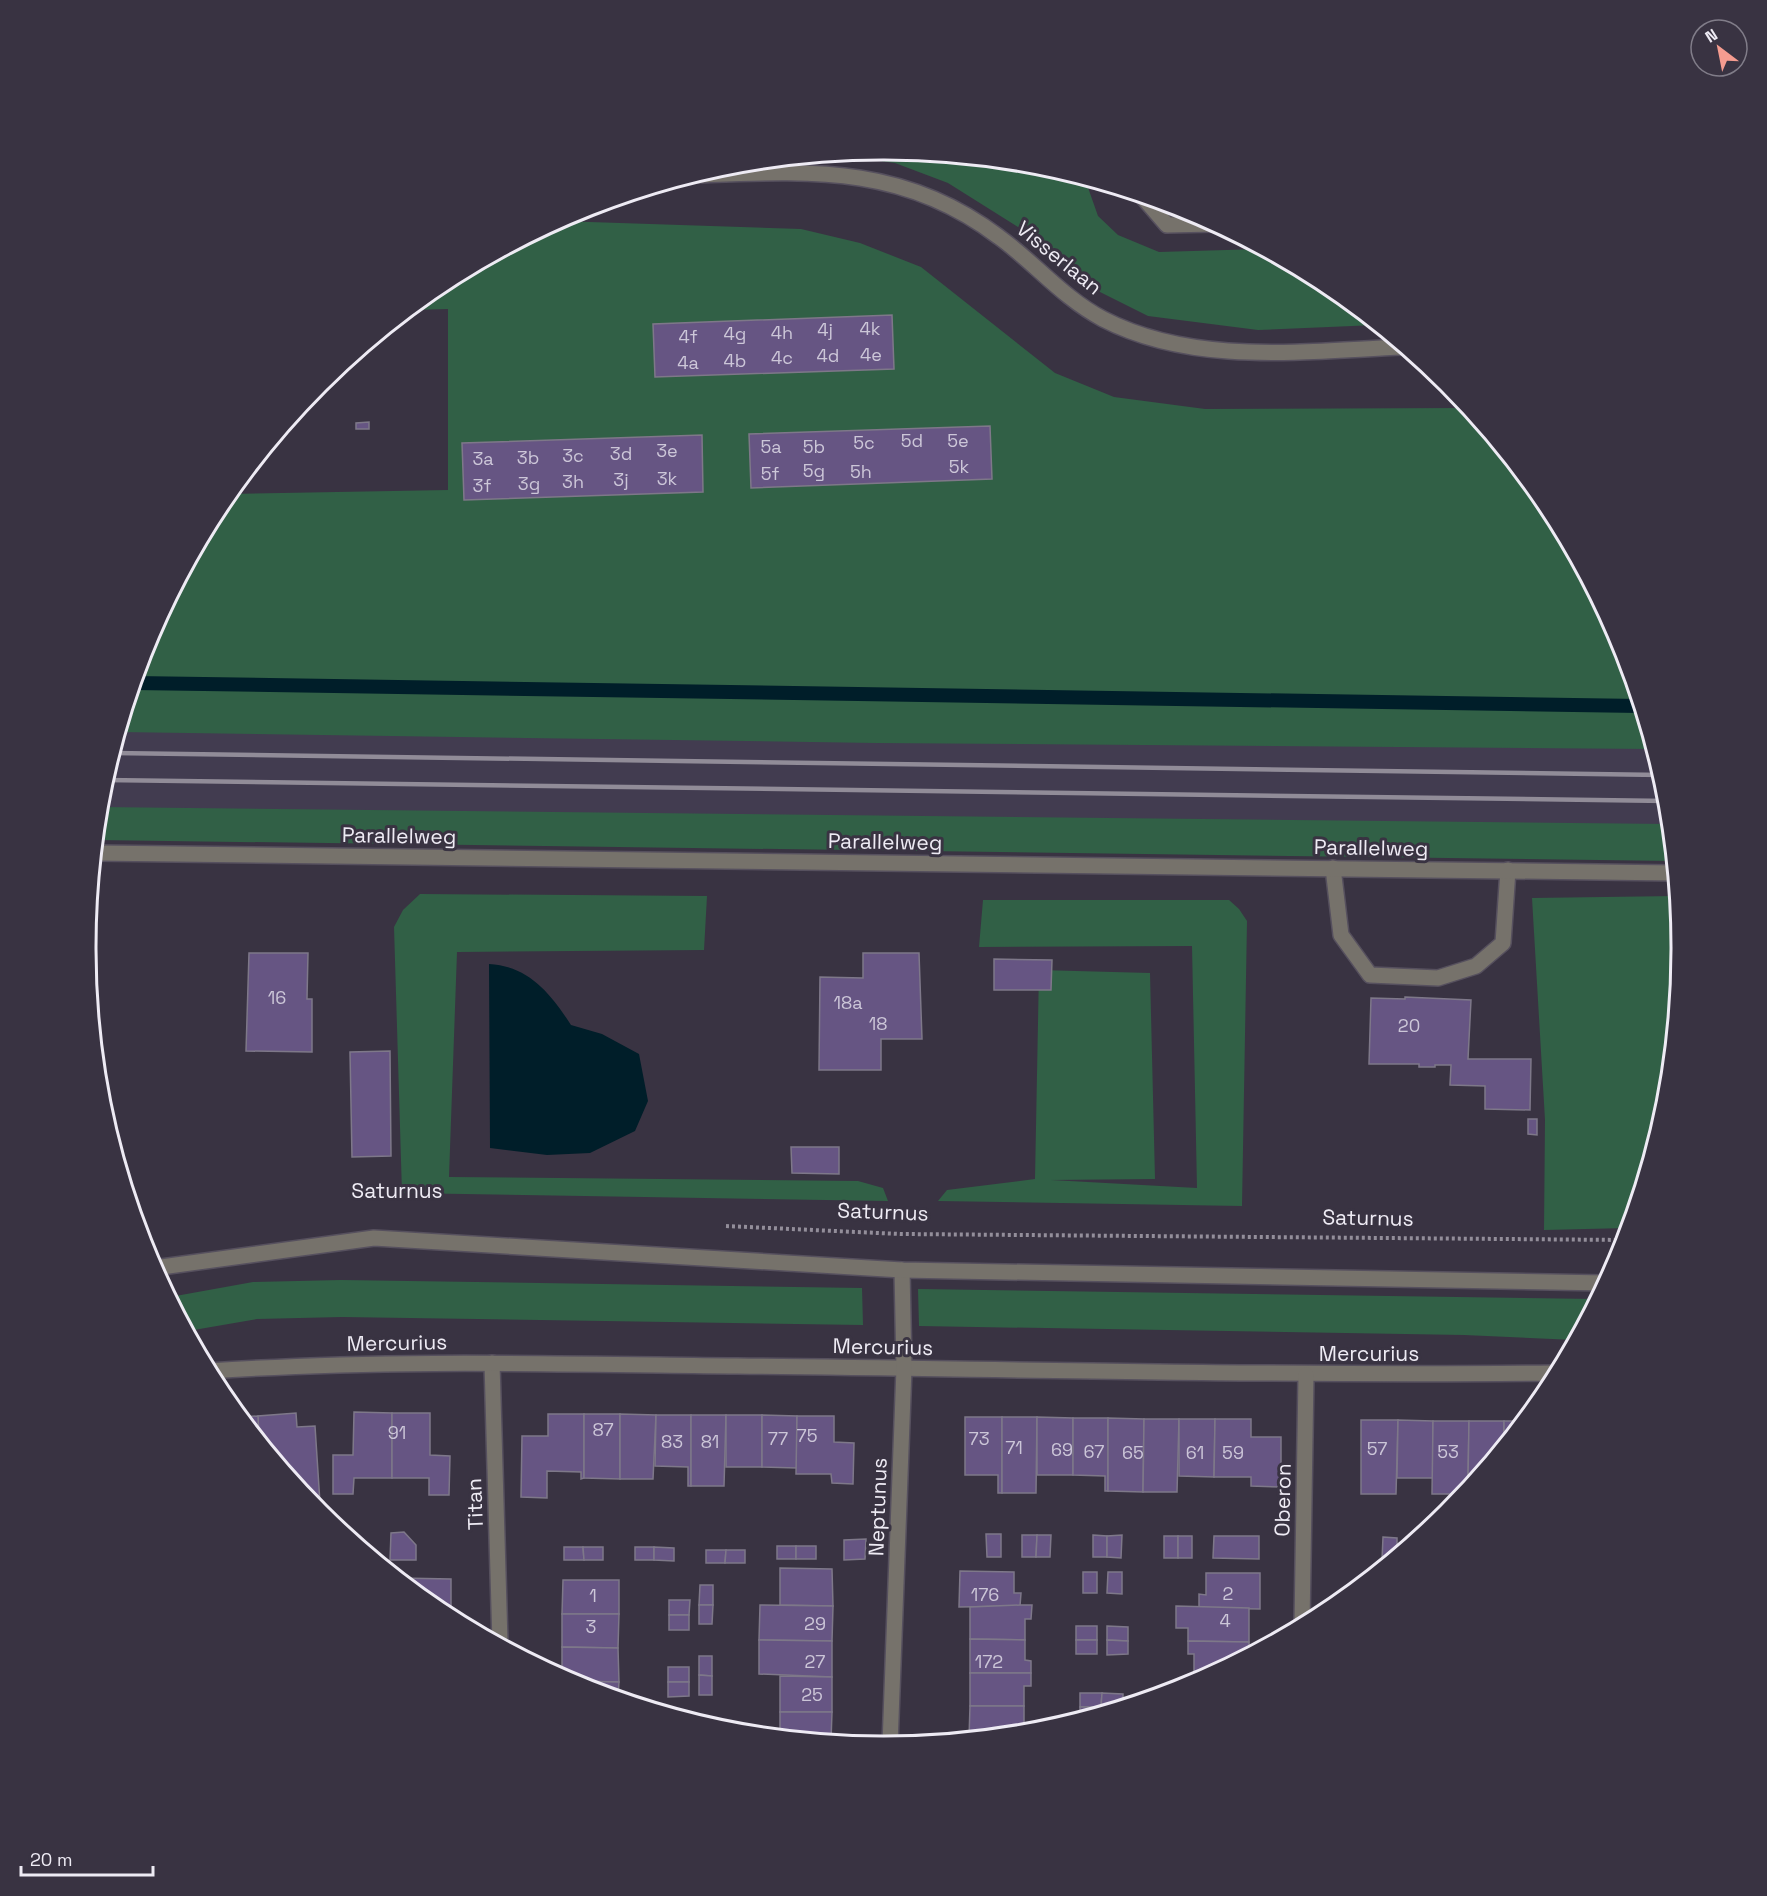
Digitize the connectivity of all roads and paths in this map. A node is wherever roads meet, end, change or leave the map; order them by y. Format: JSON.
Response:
{"nodes":[{"id":1,"x":742,"y":174,"type":"edge"},
{"id":2,"x":1152,"y":208,"type":"edge"},
{"id":3,"x":1194,"y":224,"type":"edge"},
{"id":4,"x":1393,"y":347,"type":"edge"},
{"id":5,"x":102,"y":853,"type":"edge"},
{"id":6,"x":1333,"y":868,"type":"junction"},
{"id":7,"x":1508,"y":870,"type":"junction"},
{"id":8,"x":1667,"y":873,"type":"edge"},
{"id":9,"x":723,"y":1225,"type":"dead end"},
{"id":10,"x":1614,"y":1240,"type":"edge"},
{"id":11,"x":164,"y":1267,"type":"edge"},
{"id":12,"x":902,"y":1270,"type":"junction"},
{"id":13,"x":1596,"y":1283,"type":"edge"},
{"id":14,"x":492,"y":1363,"type":"junction"},
{"id":15,"x":904,"y":1368,"type":"junction"},
{"id":16,"x":219,"y":1370,"type":"edge"},
{"id":17,"x":1546,"y":1373,"type":"edge"},
{"id":18,"x":1306,"y":1375,"type":"junction"},
{"id":19,"x":1302,"y":1615,"type":"edge"},
{"id":20,"x":500,"y":1635,"type":"edge"},
{"id":21,"x":891,"y":1736,"type":"edge"}],
"edges":[{"from":1,"to":4,"type":"street","name":"Visserlaan"},
{"from":2,"to":3,"type":"street"},
{"from":5,"to":6,"type":"street","name":"Parallelweg"},
{"from":6,"to":7,"type":"street","name":"Parallelweg"},
{"from":6,"to":7,"type":"street"},
{"from":7,"to":8,"type":"street","name":"Parallelweg"},
{"from":9,"to":10,"type":"path","name":"Saturnus"},
{"from":11,"to":12,"type":"street"},
{"from":12,"to":13,"type":"street"},
{"from":12,"to":15,"type":"street","name":"Neptunus"},
{"from":14,"to":15,"type":"street","name":"Mercurius"},
{"from":14,"to":16,"type":"street","name":"Mercurius"},
{"from":14,"to":20,"type":"street","name":"Titan"},
{"from":15,"to":18,"type":"street","name":"Mercurius"},
{"from":15,"to":21,"type":"street","name":"Neptunus"},
{"from":17,"to":18,"type":"street","name":"Mercurius"},
{"from":18,"to":19,"type":"street","name":"Oberon"}]}
